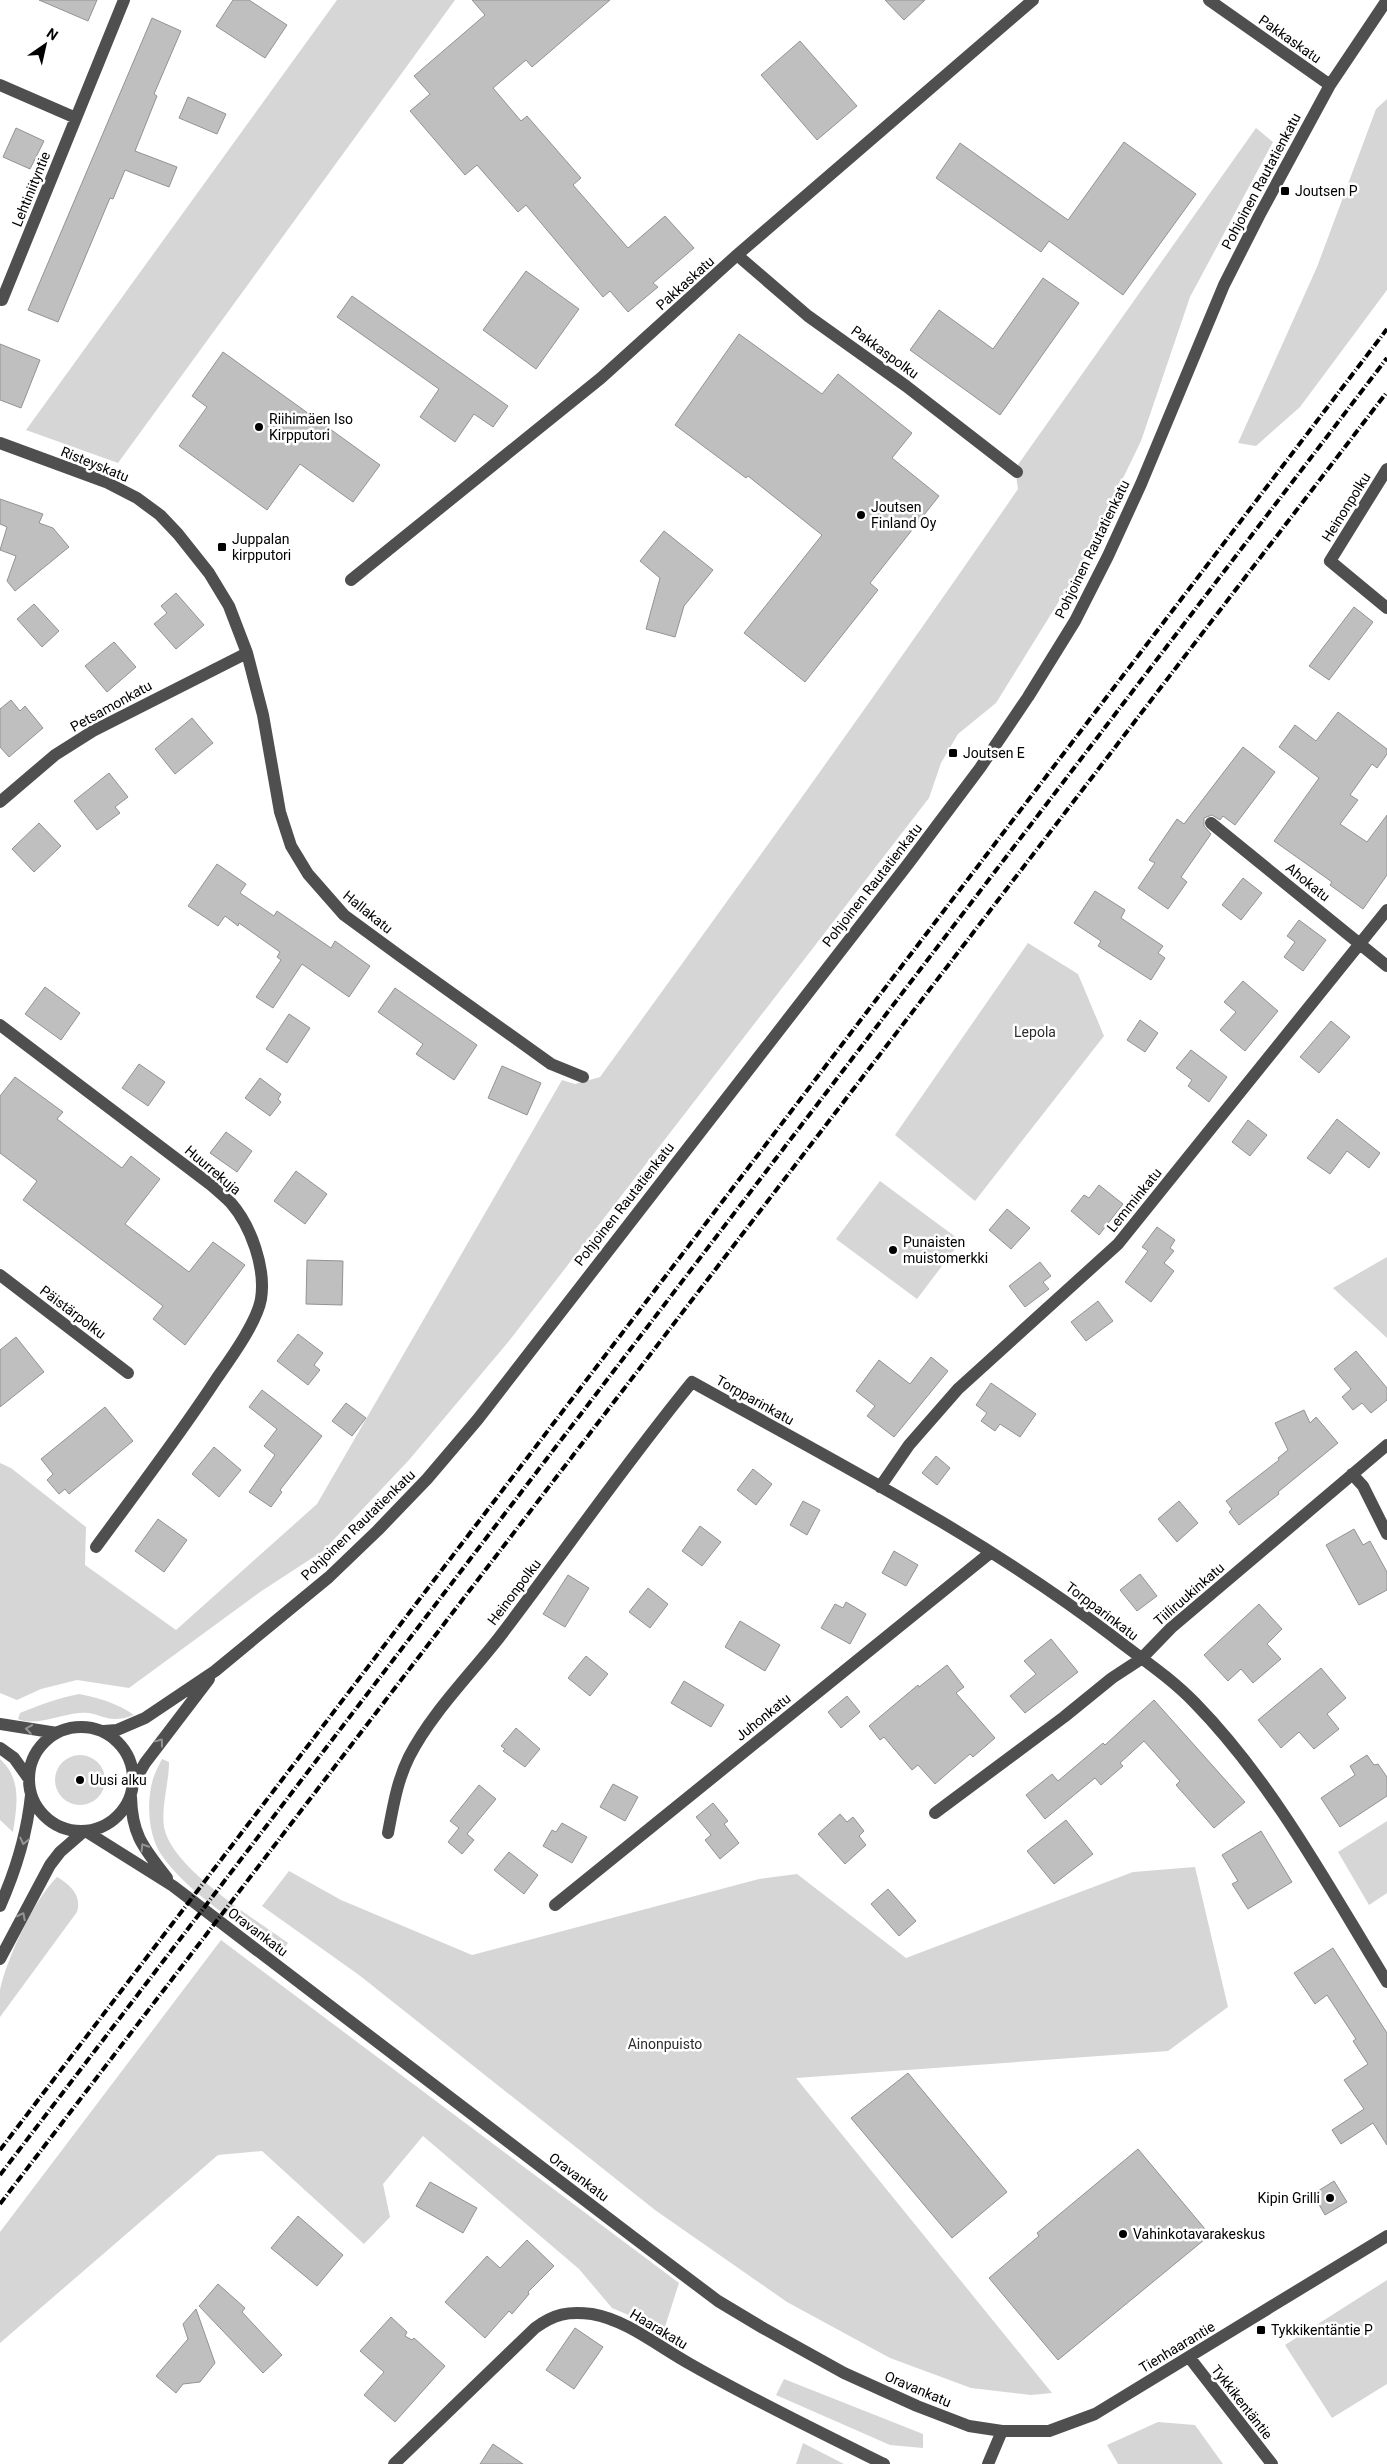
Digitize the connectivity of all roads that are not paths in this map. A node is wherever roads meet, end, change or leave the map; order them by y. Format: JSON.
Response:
{"nodes":[{"id":1,"x":124,"y":0,"type":"edge"},
{"id":2,"x":1033,"y":0,"type":"edge"},
{"id":3,"x":1209,"y":0,"type":"edge"},
{"id":4,"x":1387,"y":0,"type":"edge"},
{"id":5,"x":0,"y":85,"type":"edge"},
{"id":6,"x":1330,"y":85,"type":"junction"},
{"id":7,"x":76,"y":118,"type":"junction"},
{"id":8,"x":737,"y":256,"type":"junction"},
{"id":9,"x":2,"y":300,"type":"dead end"},
{"id":10,"x":0,"y":443,"type":"edge"},
{"id":11,"x":1387,"y":469,"type":"edge"},
{"id":12,"x":1016,"y":472,"type":"dead end"},
{"id":13,"x":351,"y":580,"type":"dead end"},
{"id":14,"x":1387,"y":608,"type":"edge"},
{"id":15,"x":247,"y":653,"type":"junction"},
{"id":16,"x":0,"y":802,"type":"edge"},
{"id":17,"x":1211,"y":823,"type":"dead end"},
{"id":18,"x":1387,"y":910,"type":"edge"},
{"id":19,"x":1360,"y":943,"type":"junction"},
{"id":20,"x":1387,"y":966,"type":"edge"},
{"id":21,"x":0,"y":1025,"type":"edge"},
{"id":22,"x":583,"y":1077,"type":"dead end"},
{"id":23,"x":0,"y":1275,"type":"edge"},
{"id":24,"x":128,"y":1373,"type":"dead end"},
{"id":25,"x":692,"y":1382,"type":"joint"},
{"id":26,"x":1387,"y":1444,"type":"edge"},
{"id":27,"x":1352,"y":1474,"type":"junction"},
{"id":28,"x":880,"y":1487,"type":"junction"},
{"id":29,"x":1387,"y":1534,"type":"edge"},
{"id":30,"x":96,"y":1548,"type":"dead end"},
{"id":31,"x":990,"y":1552,"type":"junction"},
{"id":32,"x":1141,"y":1659,"type":"junction"},
{"id":33,"x":215,"y":1671,"type":"junction"},
{"id":34,"x":0,"y":1724,"type":"edge"},
{"id":35,"x":104,"y":1731,"type":"junction"},
{"id":36,"x":58,"y":1733,"type":"junction"},
{"id":37,"x":0,"y":1748,"type":"edge"},
{"id":38,"x":29,"y":1779,"type":"junction"},
{"id":39,"x":134,"y":1783,"type":"junction"},
{"id":40,"x":31,"y":1793,"type":"junction"},
{"id":41,"x":131,"y":1796,"type":"junction"},
{"id":42,"x":935,"y":1813,"type":"dead end"},
{"id":43,"x":85,"y":1832,"type":"junction"},
{"id":44,"x":388,"y":1833,"type":"dead end"},
{"id":45,"x":174,"y":1886,"type":"junction"},
{"id":46,"x":555,"y":1905,"type":"dead end"},
{"id":47,"x":0,"y":1906,"type":"edge"},
{"id":48,"x":0,"y":1959,"type":"edge"},
{"id":49,"x":1387,"y":1982,"type":"edge"},
{"id":50,"x":1387,"y":2236,"type":"edge"},
{"id":51,"x":1189,"y":2357,"type":"junction"},
{"id":52,"x":1002,"y":2431,"type":"junction"},
{"id":53,"x":394,"y":2464,"type":"edge"},
{"id":54,"x":884,"y":2464,"type":"edge"},
{"id":55,"x":988,"y":2464,"type":"edge"},
{"id":56,"x":1272,"y":2464,"type":"edge"}],
"edges":[{"from":1,"to":7,"type":"street","name":"Lehtiniityntie"},
{"from":2,"to":8,"type":"street","name":"Pakkaskatu"},
{"from":3,"to":6,"type":"street","name":"Pakkaskatu"},
{"from":4,"to":6,"type":"street","name":"Pohjoinen Rautatienkatu"},
{"from":5,"to":7,"type":"street"},
{"from":6,"to":33,"type":"street","name":"Pohjoinen Rautatienkatu"},
{"from":7,"to":9,"type":"street","name":"Lehtiniityntie"},
{"from":8,"to":12,"type":"street","name":"Pakkaspolku"},
{"from":8,"to":13,"type":"street","name":"Pakkaskatu"},
{"from":10,"to":15,"type":"street","name":"Risteyskatu"},
{"from":11,"to":14,"type":"street","name":"Heinonpolku"},
{"from":15,"to":16,"type":"street","name":"Petsamonkatu"},
{"from":15,"to":22,"type":"street","name":"Hallakatu"},
{"from":17,"to":19,"type":"street","name":"Ahokatu"},
{"from":18,"to":19,"type":"street","name":"Lemminkatu"},
{"from":19,"to":20,"type":"street","name":"Ahokatu"},
{"from":19,"to":28,"type":"street","name":"Lemminkatu"},
{"from":21,"to":30,"type":"street","name":"Huurrekuja"},
{"from":23,"to":24,"type":"street","name":"Päistärpolku"},
{"from":25,"to":28,"type":"street","name":"Torpparinkatu"},
{"from":25,"to":44,"type":"street","name":"Heinonpolku"},
{"from":26,"to":27,"type":"street","name":"Tiiliruukinkatu"},
{"from":27,"to":29,"type":"street"},
{"from":27,"to":32,"type":"street","name":"Tiiliruukinkatu"},
{"from":28,"to":31,"type":"street","name":"Torpparinkatu"},
{"from":31,"to":32,"type":"street","name":"Torpparinkatu"},
{"from":31,"to":46,"type":"street","name":"Juhonkatu"},
{"from":32,"to":42,"type":"street","name":"Tiiliruukinkatu"},
{"from":32,"to":49,"type":"street","name":"Torpparinkatu"},
{"from":33,"to":35,"type":"street","name":"Pohjoinen Rautatienkatu"},
{"from":39,"to":33,"type":"street","name":"Pohjoinen Rautatienkatu","one_way":true},
{"from":36,"to":34,"type":"street","one_way":true},
{"from":35,"to":36,"type":"street"},
{"from":35,"to":39,"type":"street"},
{"from":36,"to":38,"type":"street"},
{"from":37,"to":38,"type":"street"},
{"from":38,"to":40,"type":"street"},
{"from":39,"to":41,"type":"street"},
{"from":40,"to":43,"type":"street"},
{"from":40,"to":47,"type":"street","one_way":true},
{"from":41,"to":43,"type":"street"},
{"from":45,"to":41,"type":"street","name":"Oravankatu","one_way":true},
{"from":43,"to":45,"type":"street","name":"Oravankatu"},
{"from":48,"to":43,"type":"street","one_way":true},
{"from":45,"to":52,"type":"street","name":"Oravankatu"},
{"from":50,"to":51,"type":"street","name":"Tienhaarantie"},
{"from":51,"to":52,"type":"street","name":"Tienhaarantie"},
{"from":51,"to":56,"type":"street","name":"Tykkikentäntie"},
{"from":52,"to":55,"type":"street"},
{"from":53,"to":54,"type":"street","name":"Haarakatu"}]}
